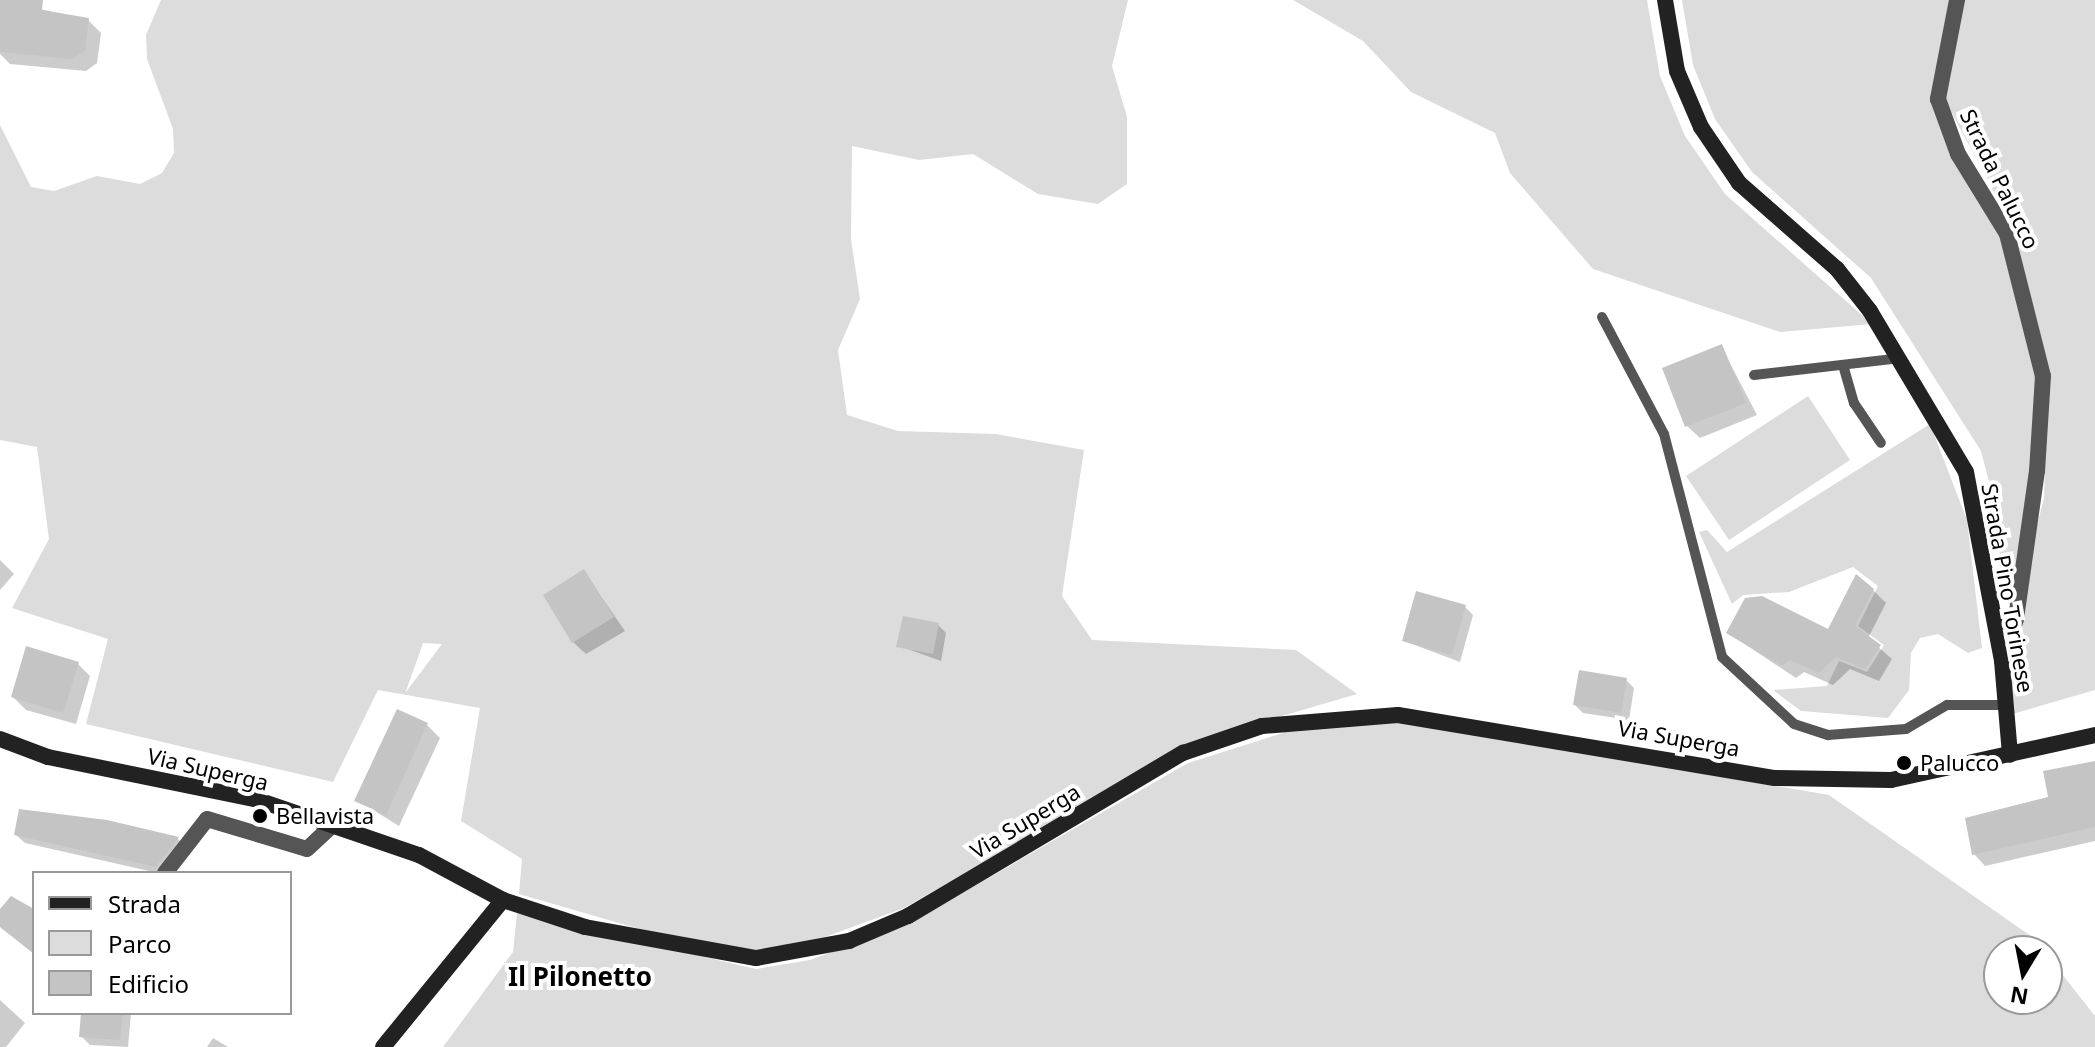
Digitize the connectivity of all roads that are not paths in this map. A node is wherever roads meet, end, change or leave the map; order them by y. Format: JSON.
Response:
{"nodes":[{"id":1,"x":1665,"y":0,"type":"edge"},
{"id":2,"x":1957,"y":0,"type":"edge"},
{"id":3,"x":1602,"y":317,"type":"dead end"},
{"id":4,"x":1902,"y":358,"type":"junction"},
{"id":5,"x":1843,"y":365,"type":"junction"},
{"id":6,"x":1754,"y":375,"type":"dead end"},
{"id":7,"x":1881,"y":443,"type":"dead end"},
{"id":8,"x":2002,"y":661,"type":"junction"},
{"id":9,"x":2005,"y":705,"type":"junction"},
{"id":10,"x":2095,"y":735,"type":"edge"},
{"id":11,"x":0,"y":739,"type":"edge"},
{"id":12,"x":2010,"y":755,"type":"junction"},
{"id":13,"x":332,"y":826,"type":"junction"},
{"id":14,"x":167,"y":871,"type":"edge"},
{"id":15,"x":503,"y":900,"type":"junction"},
{"id":16,"x":383,"y":1047,"type":"edge"}],
"edges":[{"from":1,"to":4,"type":"street","name":"Strada Pino Torinese"},
{"from":2,"to":8,"type":"street","name":"Strada Palucco"},
{"from":3,"to":9,"type":"lane"},
{"from":4,"to":5,"type":"lane"},
{"from":4,"to":8,"type":"street","name":"Strada Pino Torinese"},
{"from":5,"to":6,"type":"lane"},
{"from":5,"to":7,"type":"lane"},
{"from":8,"to":9,"type":"street","name":"Strada Pino Torinese"},
{"from":9,"to":12,"type":"street","name":"Strada Pino Torinese"},
{"from":10,"to":12,"type":"street","name":"Via Superga"},
{"from":11,"to":13,"type":"street","name":"Via Superga"},
{"from":12,"to":15,"type":"street","name":"Via Superga"},
{"from":13,"to":14,"type":"street"},
{"from":13,"to":15,"type":"street","name":"Via Superga"},
{"from":15,"to":16,"type":"street"}]}
